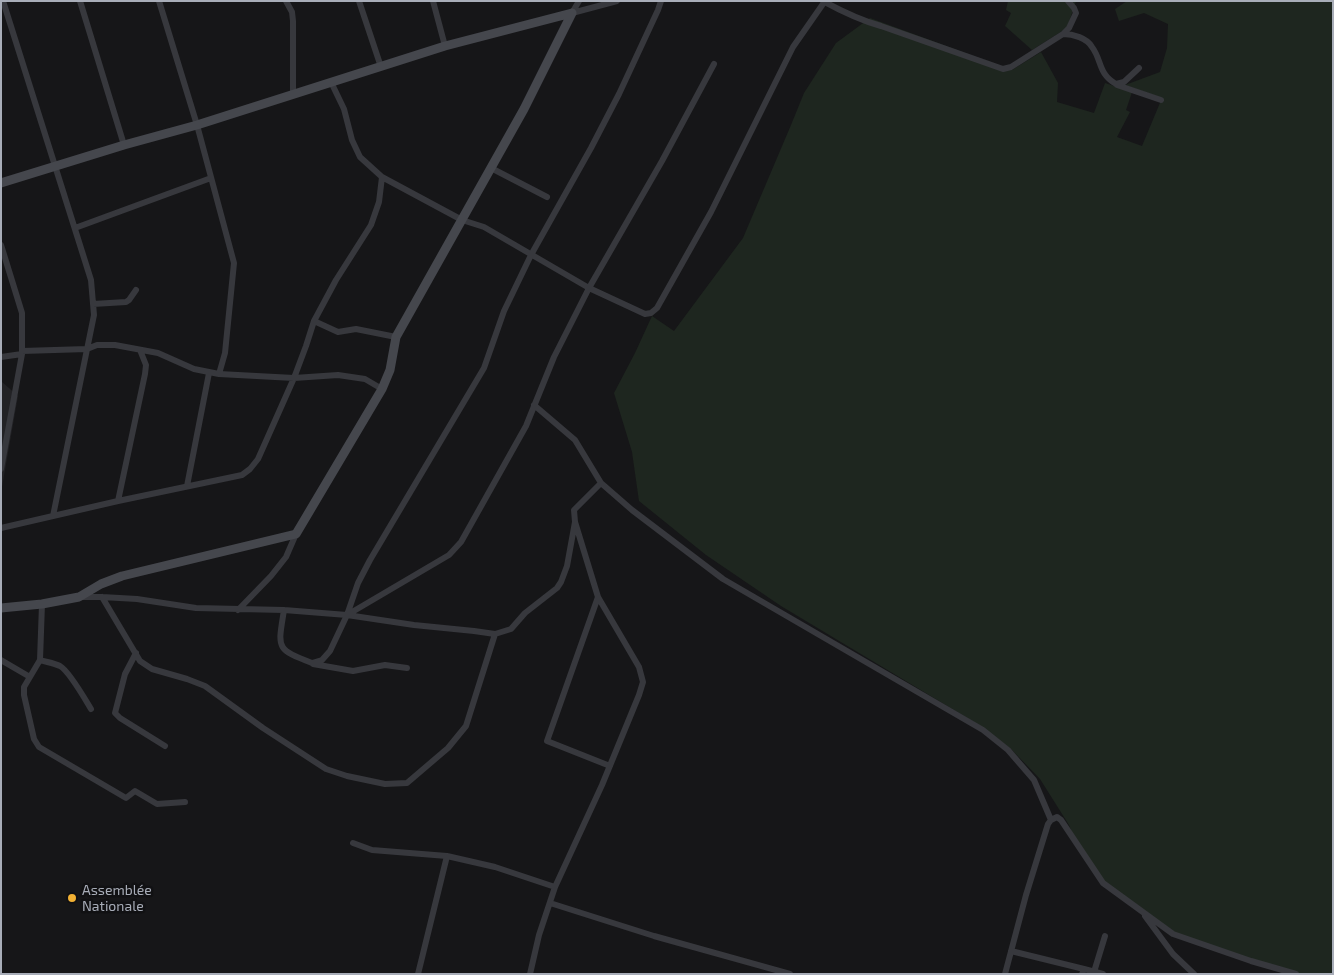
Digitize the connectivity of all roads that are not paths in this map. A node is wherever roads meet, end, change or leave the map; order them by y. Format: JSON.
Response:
{"nodes":[{"id":1,"x":3,"y":1,"type":"edge"},
{"id":2,"x":80,"y":1,"type":"edge"},
{"id":3,"x":159,"y":1,"type":"edge"},
{"id":4,"x":286,"y":1,"type":"edge"},
{"id":5,"x":359,"y":1,"type":"edge"},
{"id":6,"x":433,"y":1,"type":"edge"},
{"id":7,"x":579,"y":1,"type":"edge"},
{"id":8,"x":617,"y":1,"type":"edge"},
{"id":9,"x":661,"y":1,"type":"edge"},
{"id":10,"x":1068,"y":1,"type":"edge"},
{"id":11,"x":824,"y":2,"type":"edge"},
{"id":12,"x":572,"y":13,"type":"junction"},
{"id":13,"x":1064,"y":34,"type":"junction"},
{"id":14,"x":445,"y":46,"type":"junction"},
{"id":15,"x":714,"y":64,"type":"dead end"},
{"id":16,"x":381,"y":67,"type":"junction"},
{"id":17,"x":1139,"y":68,"type":"dead end"},
{"id":18,"x":330,"y":82,"type":"junction"},
{"id":19,"x":1116,"y":84,"type":"junction"},
{"id":20,"x":293,"y":94,"type":"junction"},
{"id":21,"x":1161,"y":100,"type":"dead end"},
{"id":22,"x":197,"y":125,"type":"junction"},
{"id":23,"x":124,"y":145,"type":"junction"},
{"id":24,"x":55,"y":166,"type":"junction"},
{"id":25,"x":492,"y":168,"type":"junction"},
{"id":26,"x":382,"y":177,"type":"junction"},
{"id":27,"x":211,"y":178,"type":"junction"},
{"id":28,"x":1,"y":183,"type":"edge"},
{"id":29,"x":547,"y":197,"type":"dead end"},
{"id":30,"x":462,"y":220,"type":"junction"},
{"id":31,"x":75,"y":228,"type":"junction"},
{"id":32,"x":1,"y":245,"type":"edge"},
{"id":33,"x":531,"y":255,"type":"junction"},
{"id":34,"x":589,"y":288,"type":"junction"},
{"id":35,"x":136,"y":290,"type":"dead end"},
{"id":36,"x":93,"y":304,"type":"junction"},
{"id":37,"x":314,"y":321,"type":"junction"},
{"id":38,"x":396,"y":337,"type":"junction"},
{"id":39,"x":87,"y":349,"type":"junction"},
{"id":40,"x":140,"y":350,"type":"junction"},
{"id":41,"x":22,"y":353,"type":"junction"},
{"id":42,"x":1,"y":356,"type":"edge"},
{"id":43,"x":210,"y":373,"type":"junction"},
{"id":44,"x":219,"y":374,"type":"junction"},
{"id":45,"x":294,"y":378,"type":"junction"},
{"id":46,"x":382,"y":389,"type":"junction"},
{"id":47,"x":534,"y":405,"type":"junction"},
{"id":48,"x":1,"y":469,"type":"edge"},
{"id":49,"x":601,"y":483,"type":"junction"},
{"id":50,"x":187,"y":486,"type":"junction"},
{"id":51,"x":118,"y":502,"type":"junction"},
{"id":52,"x":53,"y":516,"type":"junction"},
{"id":53,"x":575,"y":522,"type":"junction"},
{"id":54,"x":1,"y":528,"type":"edge"},
{"id":55,"x":296,"y":534,"type":"junction"},
{"id":56,"x":79,"y":597,"type":"junction"},
{"id":57,"x":102,"y":597,"type":"junction"},
{"id":58,"x":598,"y":597,"type":"junction"},
{"id":59,"x":42,"y":604,"type":"junction"},
{"id":60,"x":1,"y":608,"type":"edge"},
{"id":61,"x":238,"y":610,"type":"junction"},
{"id":62,"x":284,"y":610,"type":"junction"},
{"id":63,"x":347,"y":615,"type":"junction"},
{"id":64,"x":495,"y":634,"type":"junction"},
{"id":65,"x":136,"y":653,"type":"junction"},
{"id":66,"x":1,"y":660,"type":"edge"},
{"id":67,"x":40,"y":660,"type":"junction"},
{"id":68,"x":312,"y":664,"type":"junction"},
{"id":69,"x":407,"y":668,"type":"dead end"},
{"id":70,"x":30,"y":677,"type":"junction"},
{"id":71,"x":91,"y":709,"type":"dead end"},
{"id":72,"x":165,"y":746,"type":"dead end"},
{"id":73,"x":610,"y":766,"type":"junction"},
{"id":74,"x":185,"y":802,"type":"dead end"},
{"id":75,"x":1052,"y":820,"type":"junction"},
{"id":76,"x":353,"y":843,"type":"dead end"},
{"id":77,"x":447,"y":856,"type":"junction"},
{"id":78,"x":555,"y":887,"type":"junction"},
{"id":79,"x":550,"y":903,"type":"junction"},
{"id":80,"x":1141,"y":910,"type":"junction"},
{"id":81,"x":1105,"y":936,"type":"dead end"},
{"id":82,"x":1011,"y":951,"type":"junction"},
{"id":83,"x":1083,"y":972,"type":"edge"},
{"id":84,"x":1094,"y":972,"type":"junction"},
{"id":85,"x":788,"y":973,"type":"edge"},
{"id":86,"x":418,"y":974,"type":"edge"},
{"id":87,"x":530,"y":974,"type":"edge"},
{"id":88,"x":1005,"y":974,"type":"edge"},
{"id":89,"x":1103,"y":974,"type":"edge"},
{"id":90,"x":1194,"y":974,"type":"edge"},
{"id":91,"x":1296,"y":974,"type":"edge"}],
"edges":[{"from":1,"to":24,"type":"street"},
{"from":2,"to":23,"type":"street"},
{"from":3,"to":22,"type":"street"},
{"from":4,"to":20,"type":"street"},
{"from":5,"to":16,"type":"street"},
{"from":6,"to":14,"type":"street"},
{"from":7,"to":12,"type":"street"},
{"from":8,"to":12,"type":"street"},
{"from":9,"to":33,"type":"street"},
{"from":10,"to":13,"type":"street"},
{"from":11,"to":13,"type":"street"},
{"from":11,"to":34,"type":"street"},
{"from":12,"to":14,"type":"street"},
{"from":12,"to":25,"type":"street"},
{"from":13,"to":19,"type":"street"},
{"from":14,"to":16,"type":"street"},
{"from":15,"to":34,"type":"street"},
{"from":16,"to":18,"type":"street"},
{"from":17,"to":19,"type":"street"},
{"from":18,"to":20,"type":"street"},
{"from":18,"to":26,"type":"street"},
{"from":19,"to":21,"type":"street"},
{"from":20,"to":22,"type":"street"},
{"from":22,"to":23,"type":"street"},
{"from":22,"to":27,"type":"street"},
{"from":23,"to":24,"type":"street"},
{"from":24,"to":28,"type":"street"},
{"from":24,"to":31,"type":"street"},
{"from":25,"to":29,"type":"street"},
{"from":25,"to":30,"type":"street"},
{"from":26,"to":30,"type":"street"},
{"from":26,"to":37,"type":"street"},
{"from":27,"to":31,"type":"street"},
{"from":27,"to":44,"type":"street"},
{"from":30,"to":33,"type":"street"},
{"from":30,"to":38,"type":"street"},
{"from":31,"to":36,"type":"street"},
{"from":32,"to":41,"type":"street"},
{"from":33,"to":34,"type":"street"},
{"from":33,"to":63,"type":"street"},
{"from":34,"to":47,"type":"street"},
{"from":35,"to":36,"type":"street"},
{"from":36,"to":39,"type":"street"},
{"from":37,"to":38,"type":"street"},
{"from":37,"to":45,"type":"street"},
{"from":38,"to":46,"type":"street"},
{"from":39,"to":40,"type":"street"},
{"from":39,"to":41,"type":"street"},
{"from":39,"to":52,"type":"street"},
{"from":40,"to":43,"type":"street"},
{"from":40,"to":51,"type":"street"},
{"from":41,"to":42,"type":"street"},
{"from":41,"to":48,"type":"street"},
{"from":43,"to":44,"type":"street"},
{"from":43,"to":50,"type":"street"},
{"from":44,"to":45,"type":"street"},
{"from":45,"to":46,"type":"street"},
{"from":45,"to":50,"type":"street"},
{"from":46,"to":55,"type":"street"},
{"from":47,"to":49,"type":"street"},
{"from":47,"to":63,"type":"street"},
{"from":49,"to":53,"type":"street"},
{"from":49,"to":75,"type":"street"},
{"from":50,"to":51,"type":"street"},
{"from":51,"to":52,"type":"street"},
{"from":52,"to":54,"type":"street"},
{"from":53,"to":58,"type":"street"},
{"from":53,"to":64,"type":"street"},
{"from":55,"to":56,"type":"street"},
{"from":55,"to":61,"type":"street"},
{"from":56,"to":57,"type":"street"},
{"from":56,"to":59,"type":"street"},
{"from":57,"to":61,"type":"street"},
{"from":57,"to":65,"type":"street"},
{"from":58,"to":73,"type":"street"},
{"from":58,"to":73,"type":"street"},
{"from":59,"to":60,"type":"street"},
{"from":59,"to":67,"type":"street"},
{"from":61,"to":62,"type":"street"},
{"from":62,"to":63,"type":"street"},
{"from":62,"to":68,"type":"street"},
{"from":63,"to":64,"type":"street"},
{"from":63,"to":68,"type":"street"},
{"from":64,"to":65,"type":"street"},
{"from":65,"to":72,"type":"street"},
{"from":66,"to":70,"type":"street"},
{"from":67,"to":70,"type":"street"},
{"from":67,"to":71,"type":"street"},
{"from":68,"to":69,"type":"street"},
{"from":70,"to":74,"type":"street"},
{"from":73,"to":78,"type":"street"},
{"from":75,"to":80,"type":"street"},
{"from":75,"to":82,"type":"street"},
{"from":76,"to":77,"type":"street"},
{"from":77,"to":78,"type":"street"},
{"from":77,"to":86,"type":"street"},
{"from":78,"to":79,"type":"street"},
{"from":79,"to":85,"type":"street"},
{"from":79,"to":87,"type":"street"},
{"from":80,"to":90,"type":"street"},
{"from":80,"to":91,"type":"street"},
{"from":81,"to":84,"type":"street"},
{"from":82,"to":83,"type":"street"},
{"from":82,"to":88,"type":"street"},
{"from":83,"to":84,"type":"street"},
{"from":84,"to":89,"type":"street"}]}
